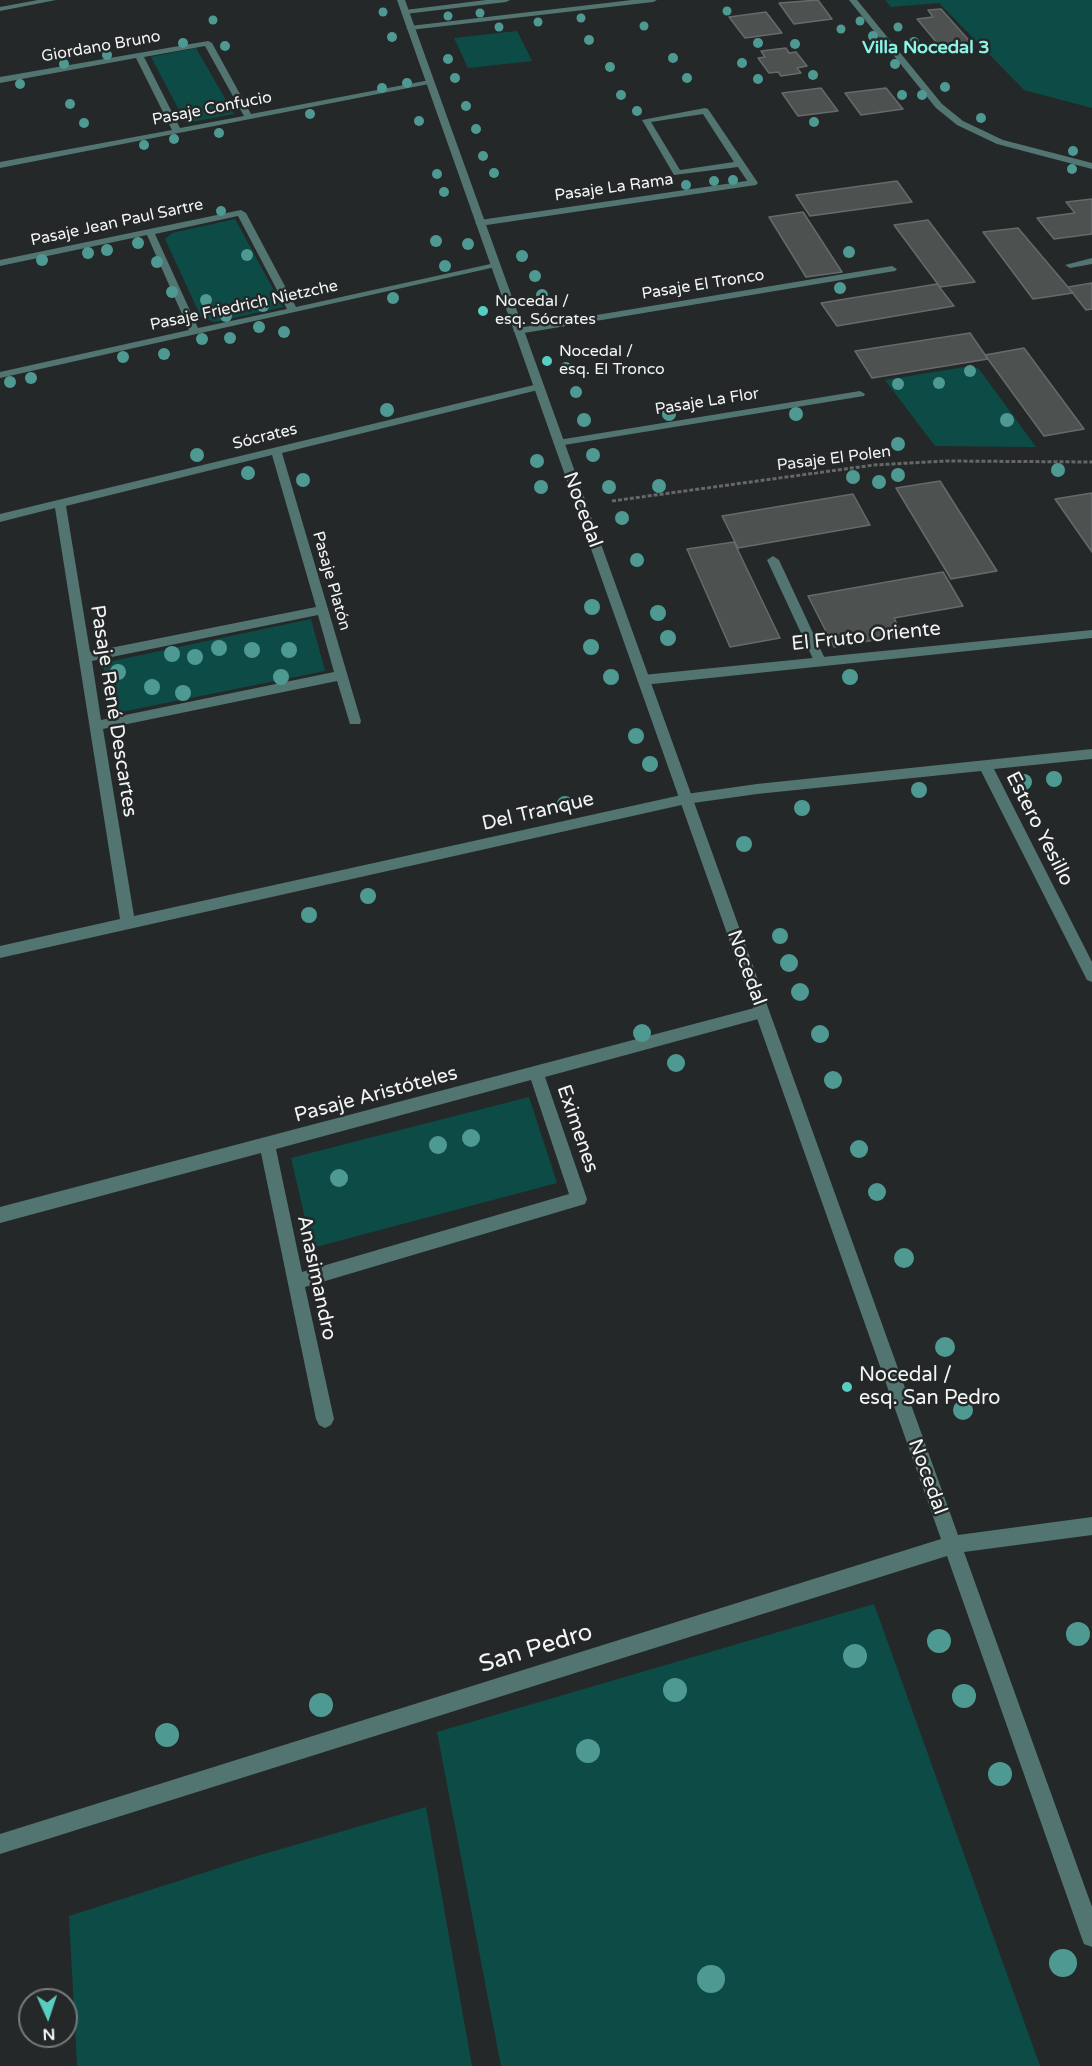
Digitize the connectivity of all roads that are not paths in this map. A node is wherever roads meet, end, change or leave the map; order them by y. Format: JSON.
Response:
{"nodes":[{"id":1,"x":52,"y":0,"type":"edge"},
{"id":2,"x":400,"y":0,"type":"edge"},
{"id":3,"x":506,"y":0,"type":"edge"},
{"id":4,"x":653,"y":0,"type":"edge"},
{"id":5,"x":853,"y":0,"type":"edge"},
{"id":6,"x":0,"y":9,"type":"edge"},
{"id":7,"x":405,"y":12,"type":"junction"},
{"id":8,"x":410,"y":28,"type":"junction"},
{"id":9,"x":139,"y":56,"type":"junction"},
{"id":10,"x":0,"y":80,"type":"edge"},
{"id":11,"x":430,"y":83,"type":"junction"},
{"id":12,"x":249,"y":118,"type":"junction"},
{"id":13,"x":177,"y":131,"type":"junction"},
{"id":14,"x":740,"y":164,"type":"junction"},
{"id":15,"x":0,"y":165,"type":"edge"},
{"id":16,"x":1092,"y":166,"type":"edge"},
{"id":17,"x":480,"y":224,"type":"junction"},
{"id":18,"x":150,"y":232,"type":"junction"},
{"id":19,"x":1092,"y":261,"type":"edge"},
{"id":20,"x":0,"y":263,"type":"edge"},
{"id":21,"x":1070,"y":265,"type":"dead end"},
{"id":22,"x":495,"y":266,"type":"junction"},
{"id":23,"x":892,"y":269,"type":"dead end"},
{"id":24,"x":293,"y":311,"type":"junction"},
{"id":25,"x":518,"y":331,"type":"junction"},
{"id":26,"x":195,"y":332,"type":"junction"},
{"id":27,"x":0,"y":375,"type":"edge"},
{"id":28,"x":538,"y":387,"type":"junction"},
{"id":29,"x":860,"y":394,"type":"dead end"},
{"id":30,"x":558,"y":443,"type":"junction"},
{"id":31,"x":276,"y":451,"type":"junction"},
{"id":32,"x":60,"y":504,"type":"junction"},
{"id":33,"x":0,"y":518,"type":"edge"},
{"id":34,"x":773,"y":560,"type":"dead end"},
{"id":35,"x":323,"y":610,"type":"junction"},
{"id":36,"x":1092,"y":634,"type":"edge"},
{"id":37,"x":85,"y":658,"type":"junction"},
{"id":38,"x":820,"y":661,"type":"junction"},
{"id":39,"x":342,"y":675,"type":"junction"},
{"id":40,"x":643,"y":680,"type":"junction"},
{"id":41,"x":355,"y":721,"type":"dead end"},
{"id":42,"x":96,"y":726,"type":"junction"},
{"id":43,"x":1092,"y":754,"type":"edge"},
{"id":44,"x":985,"y":765,"type":"junction"},
{"id":45,"x":686,"y":799,"type":"junction"},
{"id":46,"x":128,"y":924,"type":"junction"},
{"id":47,"x":0,"y":952,"type":"edge"},
{"id":48,"x":1092,"y":976,"type":"edge"},
{"id":49,"x":762,"y":1012,"type":"junction"},
{"id":50,"x":536,"y":1074,"type":"junction"},
{"id":51,"x":267,"y":1145,"type":"junction"},
{"id":52,"x":0,"y":1215,"type":"edge"},
{"id":53,"x":295,"y":1282,"type":"junction"},
{"id":54,"x":325,"y":1419,"type":"dead end"},
{"id":55,"x":1092,"y":1526,"type":"edge"},
{"id":56,"x":951,"y":1545,"type":"junction"},
{"id":57,"x":0,"y":1845,"type":"edge"},
{"id":58,"x":1092,"y":1936,"type":"edge"}],
"edges":[{"from":1,"to":6,"type":"street"},
{"from":2,"to":7,"type":"street","name":"Nocedal"},
{"from":3,"to":7,"type":"street"},
{"from":4,"to":8,"type":"street"},
{"from":5,"to":16,"type":"street"},
{"from":7,"to":8,"type":"street","name":"Nocedal"},
{"from":8,"to":11,"type":"street","name":"Nocedal"},
{"from":9,"to":10,"type":"street","name":"Giordano Bruno"},
{"from":9,"to":12,"type":"street","name":"Giordano Bruno"},
{"from":9,"to":13,"type":"street"},
{"from":11,"to":12,"type":"street","name":"Pasaje Confucio"},
{"from":11,"to":17,"type":"street","name":"Nocedal"},
{"from":12,"to":13,"type":"street","name":"Pasaje Confucio"},
{"from":13,"to":15,"type":"street","name":"Pasaje Confucio"},
{"from":14,"to":14,"type":"street"},
{"from":14,"to":17,"type":"street","name":"Pasaje La Rama"},
{"from":17,"to":22,"type":"street","name":"Nocedal"},
{"from":18,"to":20,"type":"street","name":"Pasaje Jean Paul Sartre"},
{"from":18,"to":24,"type":"street","name":"Pasaje Jean Paul Sartre"},
{"from":18,"to":26,"type":"street"},
{"from":19,"to":21,"type":"street"},
{"from":22,"to":24,"type":"street","name":"Pasaje Friedrich Nietzche"},
{"from":22,"to":25,"type":"street","name":"Nocedal"},
{"from":23,"to":25,"type":"street","name":"Pasaje El Tronco"},
{"from":24,"to":26,"type":"street","name":"Pasaje Friedrich Nietzche"},
{"from":25,"to":28,"type":"street","name":"Nocedal"},
{"from":26,"to":27,"type":"street","name":"Pasaje Friedrich Nietzche"},
{"from":28,"to":30,"type":"street","name":"Nocedal"},
{"from":28,"to":31,"type":"street","name":"Sócrates"},
{"from":29,"to":30,"type":"street","name":"Pasaje La Flor"},
{"from":30,"to":40,"type":"street","name":"Nocedal"},
{"from":31,"to":32,"type":"street","name":"Sócrates"},
{"from":31,"to":35,"type":"street","name":"Pasaje Platón"},
{"from":32,"to":33,"type":"street","name":"Sócrates"},
{"from":32,"to":37,"type":"street","name":"Pasaje René Descartes"},
{"from":34,"to":38,"type":"street"},
{"from":35,"to":37,"type":"street"},
{"from":35,"to":39,"type":"street","name":"Pasaje Platón"},
{"from":36,"to":38,"type":"street","name":"El Fruto Oriente"},
{"from":37,"to":42,"type":"street","name":"Pasaje René Descartes"},
{"from":38,"to":40,"type":"street","name":"El Fruto Oriente"},
{"from":39,"to":41,"type":"street","name":"Pasaje Platón"},
{"from":39,"to":42,"type":"street"},
{"from":40,"to":45,"type":"street","name":"Nocedal"},
{"from":42,"to":46,"type":"street","name":"Pasaje René Descartes"},
{"from":43,"to":44,"type":"street","name":"Del Tranque"},
{"from":44,"to":45,"type":"street","name":"Del Tranque"},
{"from":44,"to":48,"type":"street","name":"Estero Yesillo"},
{"from":45,"to":46,"type":"street","name":"Del Tranque"},
{"from":45,"to":49,"type":"street","name":"Nocedal"},
{"from":46,"to":47,"type":"street","name":"Del Tranque"},
{"from":49,"to":50,"type":"street","name":"Pasaje Aristóteles"},
{"from":49,"to":56,"type":"street","name":"Nocedal"},
{"from":50,"to":51,"type":"street","name":"Pasaje Aristóteles"},
{"from":50,"to":53,"type":"street","name":"Eximenes"},
{"from":51,"to":52,"type":"street","name":"Pasaje Aristóteles"},
{"from":51,"to":53,"type":"street","name":"Anasimandro"},
{"from":53,"to":54,"type":"street","name":"Anasimandro"},
{"from":55,"to":56,"type":"street","name":"San Pedro"},
{"from":56,"to":57,"type":"street","name":"San Pedro"},
{"from":56,"to":58,"type":"street","name":"Nocedal"}]}
